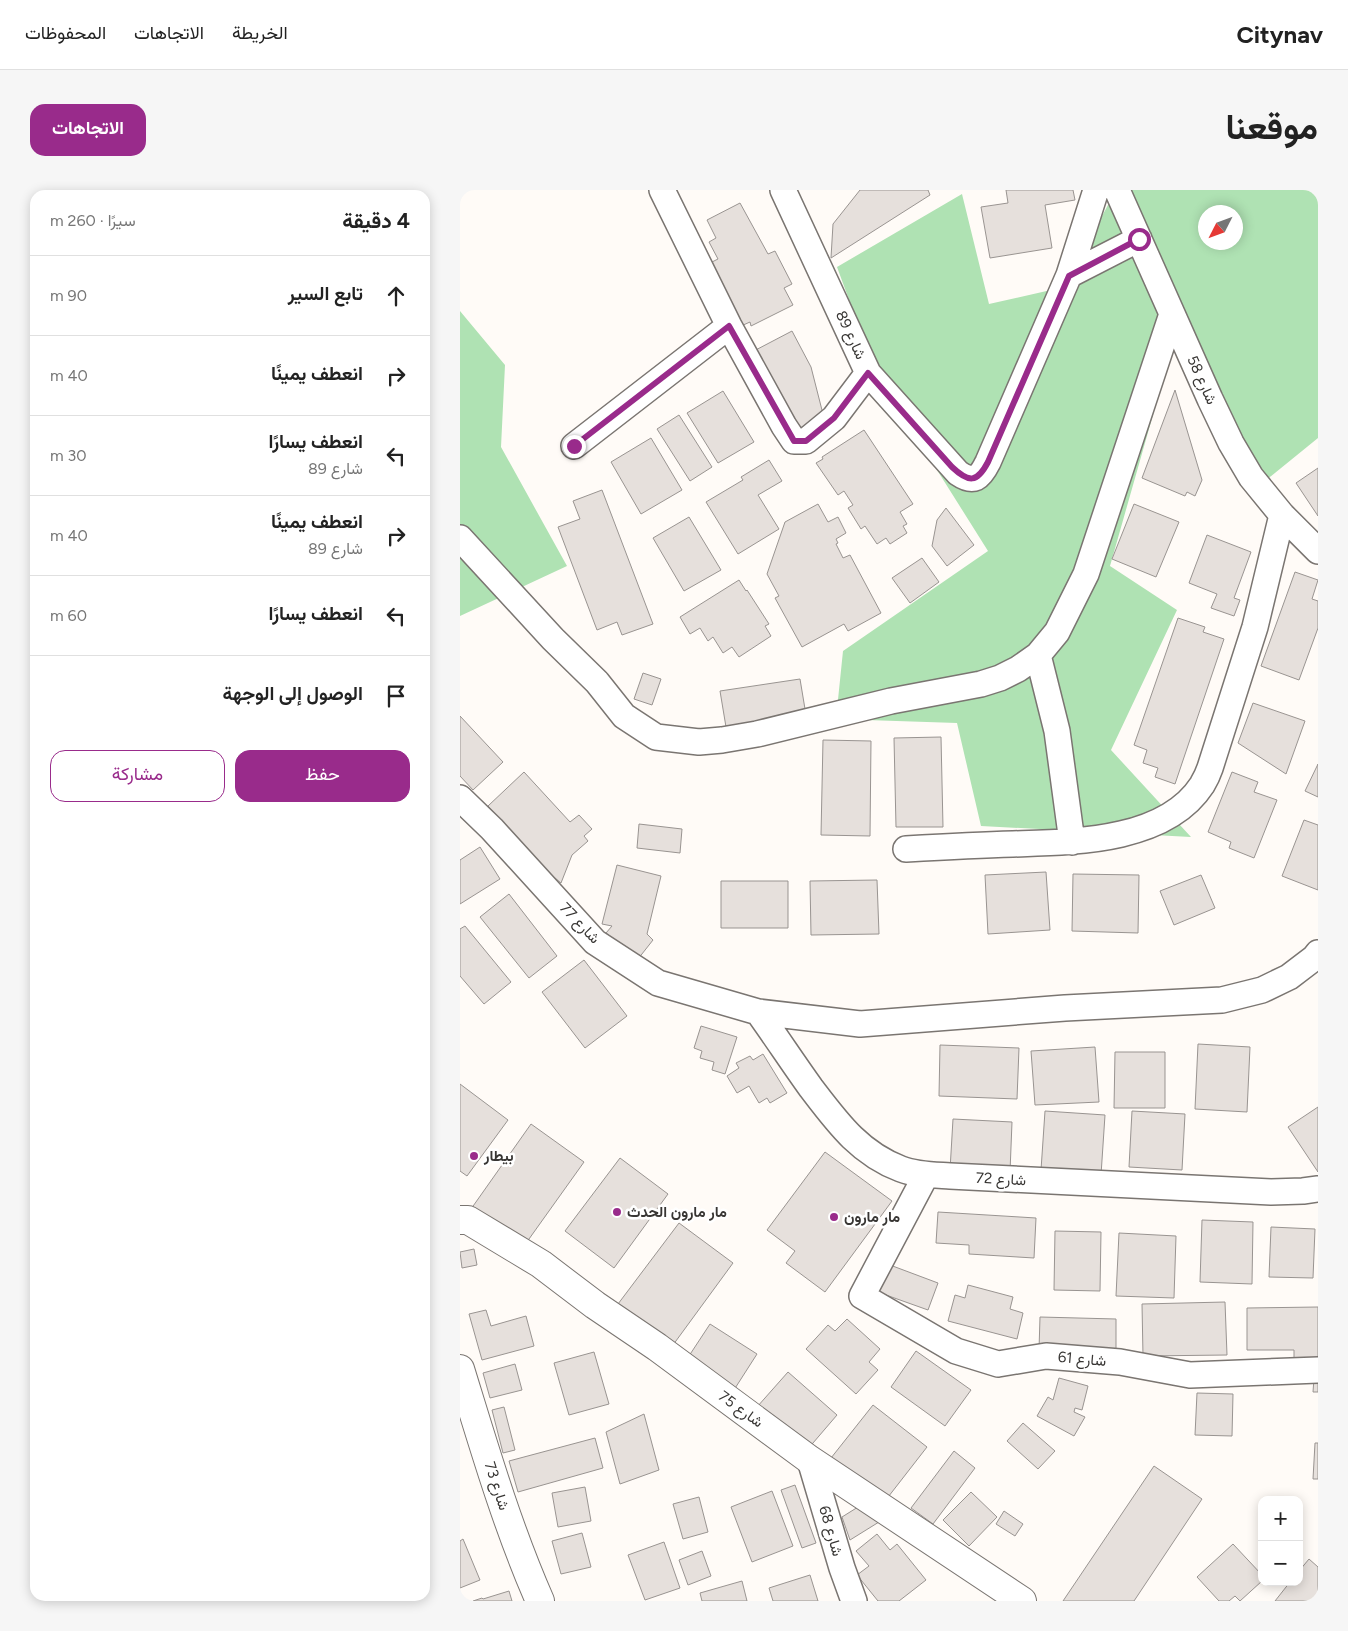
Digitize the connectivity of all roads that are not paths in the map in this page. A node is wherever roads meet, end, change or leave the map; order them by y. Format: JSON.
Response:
{"nodes":[{"id":1,"x":662,"y":190,"type":"edge"},
{"id":2,"x":783,"y":190,"type":"edge"},
{"id":3,"x":1096,"y":190,"type":"edge"},
{"id":4,"x":1117,"y":190,"type":"edge"},
{"id":5,"x":1139,"y":239,"type":"junction"},
{"id":6,"x":1069,"y":276,"type":"junction"},
{"id":7,"x":1172,"y":314,"type":"junction"},
{"id":8,"x":729,"y":326,"type":"junction"},
{"id":9,"x":868,"y":373,"type":"junction"},
{"id":10,"x":574,"y":446,"type":"dead end"},
{"id":11,"x":1282,"y":515,"type":"junction"},
{"id":12,"x":460,"y":538,"type":"edge"},
{"id":13,"x":1318,"y":551,"type":"edge"},
{"id":14,"x":1038,"y":656,"type":"junction"},
{"id":15,"x":460,"y":798,"type":"edge"},
{"id":16,"x":1072,"y":842,"type":"junction"},
{"id":17,"x":906,"y":849,"type":"dead end"},
{"id":18,"x":1318,"y":953,"type":"edge"},
{"id":19,"x":758,"y":1012,"type":"junction"},
{"id":20,"x":926,"y":1175,"type":"junction"},
{"id":21,"x":1318,"y":1188,"type":"edge"},
{"id":22,"x":460,"y":1220,"type":"edge"},
{"id":23,"x":460,"y":1369,"type":"edge"},
{"id":24,"x":1318,"y":1370,"type":"edge"},
{"id":25,"x":810,"y":1460,"type":"junction"},
{"id":26,"x":540,"y":1601,"type":"edge"},
{"id":27,"x":854,"y":1601,"type":"edge"},
{"id":28,"x":1022,"y":1601,"type":"edge"}],
"edges":[{"from":1,"to":8,"type":"street","name":"شارع 89"},
{"from":2,"to":9,"type":"street","name":"شارع 89"},
{"from":3,"to":6,"type":"street"},
{"from":4,"to":5,"type":"street","name":"شارع 58"},
{"from":5,"to":6,"type":"street"},
{"from":5,"to":7,"type":"street","name":"شارع 58"},
{"from":6,"to":9,"type":"street"},
{"from":7,"to":11,"type":"street","name":"شارع 58"},
{"from":7,"to":14,"type":"street"},
{"from":8,"to":9,"type":"street","name":"شارع 89"},
{"from":8,"to":10,"type":"street"},
{"from":11,"to":13,"type":"street","name":"شارع 58"},
{"from":11,"to":16,"type":"street"},
{"from":12,"to":14,"type":"street"},
{"from":14,"to":16,"type":"street"},
{"from":15,"to":19,"type":"street","name":"شارع 77"},
{"from":16,"to":17,"type":"street"},
{"from":18,"to":19,"type":"street","name":"شارع 77"},
{"from":19,"to":20,"type":"street","name":"شارع 72"},
{"from":20,"to":21,"type":"street","name":"شارع 72"},
{"from":20,"to":24,"type":"street","name":"شارع 61"},
{"from":22,"to":25,"type":"street","name":"شارع 75"},
{"from":23,"to":26,"type":"street","name":"شارع 73"},
{"from":25,"to":27,"type":"street","name":"شارع 68"},
{"from":25,"to":28,"type":"street","name":"شارع 75"}]}
